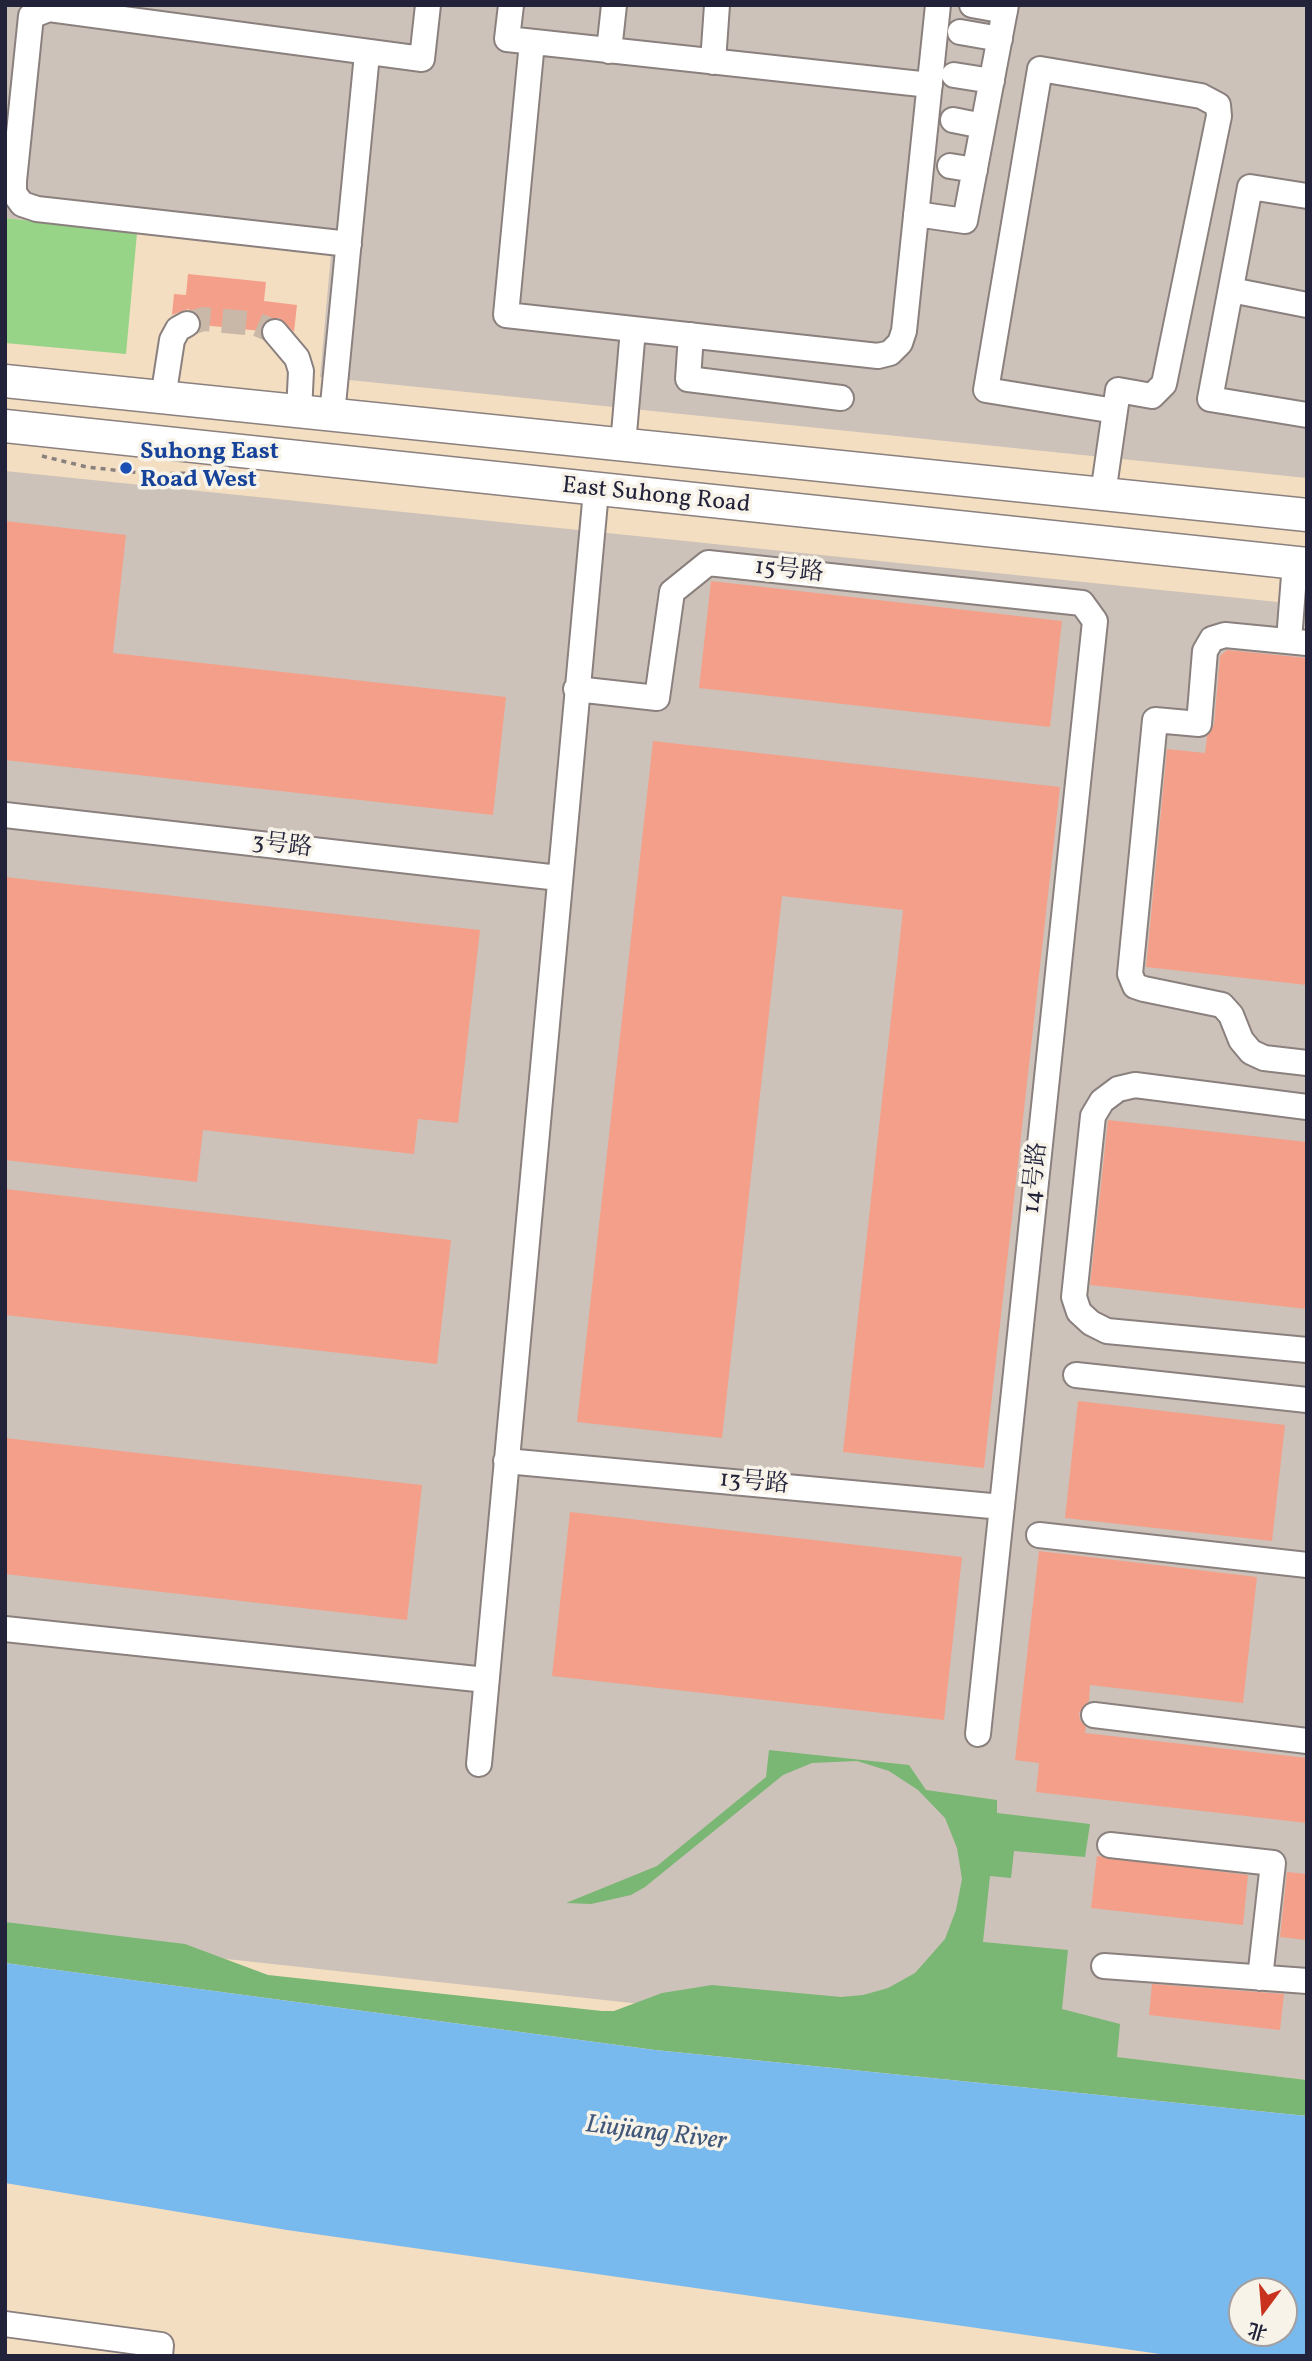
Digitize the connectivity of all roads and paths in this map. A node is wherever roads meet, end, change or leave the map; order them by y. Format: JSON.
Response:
{"nodes":[{"id":1,"x":428,"y":5,"type":"edge"},
{"id":2,"x":511,"y":5,"type":"edge"},
{"id":3,"x":614,"y":5,"type":"edge"},
{"id":4,"x":717,"y":5,"type":"edge"},
{"id":5,"x":938,"y":5,"type":"edge"},
{"id":6,"x":972,"y":5,"type":"edge"},
{"id":7,"x":1006,"y":8,"type":"edge"},
{"id":8,"x":88,"y":10,"type":"edge"},
{"id":9,"x":960,"y":32,"type":"dead end"},
{"id":10,"x":1000,"y":39,"type":"junction"},
{"id":11,"x":532,"y":42,"type":"junction"},
{"id":12,"x":609,"y":51,"type":"junction"},
{"id":13,"x":367,"y":54,"type":"junction"},
{"id":14,"x":713,"y":62,"type":"junction"},
{"id":15,"x":954,"y":75,"type":"dead end"},
{"id":16,"x":992,"y":81,"type":"junction"},
{"id":17,"x":930,"y":85,"type":"junction"},
{"id":18,"x":953,"y":120,"type":"dead end"},
{"id":19,"x":983,"y":126,"type":"junction"},
{"id":20,"x":950,"y":166,"type":"dead end"},
{"id":21,"x":975,"y":170,"type":"junction"},
{"id":22,"x":1307,"y":197,"type":"edge"},
{"id":23,"x":916,"y":214,"type":"junction"},
{"id":24,"x":349,"y":244,"type":"junction"},
{"id":25,"x":1231,"y":290,"type":"junction"},
{"id":26,"x":1307,"y":305,"type":"edge"},
{"id":27,"x":187,"y":324,"type":"dead end"},
{"id":28,"x":633,"y":329,"type":"junction"},
{"id":29,"x":275,"y":332,"type":"tunnel mouth"},
{"id":30,"x":691,"y":335,"type":"junction"},
{"id":31,"x":5,"y":381,"type":"edge"},
{"id":32,"x":163,"y":398,"type":"junction"},
{"id":33,"x":841,"y":398,"type":"dead end"},
{"id":34,"x":1115,"y":411,"type":"junction"},
{"id":35,"x":299,"y":412,"type":"junction"},
{"id":36,"x":332,"y":415,"type":"junction"},
{"id":37,"x":1307,"y":415,"type":"edge"},
{"id":38,"x":5,"y":426,"type":"edge"},
{"id":39,"x":623,"y":445,"type":"junction"},
{"id":40,"x":596,"y":491,"type":"junction"},
{"id":41,"x":1103,"y":494,"type":"junction"},
{"id":42,"x":1307,"y":515,"type":"edge"},
{"id":43,"x":1301,"y":563,"type":"edge"},
{"id":44,"x":1095,"y":621,"type":"joint"},
{"id":45,"x":1298,"y":642,"type":"edge"},
{"id":46,"x":576,"y":689,"type":"junction"},
{"id":47,"x":5,"y":815,"type":"edge"},
{"id":48,"x":559,"y":878,"type":"junction"},
{"id":49,"x":1307,"y":1063,"type":"edge"},
{"id":50,"x":1307,"y":1107,"type":"edge"},
{"id":51,"x":1307,"y":1350,"type":"edge"},
{"id":52,"x":1076,"y":1375,"type":"dead end"},
{"id":53,"x":1307,"y":1400,"type":"edge"},
{"id":54,"x":506,"y":1461,"type":"junction"},
{"id":55,"x":1002,"y":1507,"type":"junction"},
{"id":56,"x":1039,"y":1535,"type":"dead end"},
{"id":57,"x":1307,"y":1565,"type":"edge"},
{"id":58,"x":5,"y":1629,"type":"edge"},
{"id":59,"x":486,"y":1680,"type":"junction"},
{"id":60,"x":1094,"y":1716,"type":"dead end"},
{"id":61,"x":978,"y":1734,"type":"dead end"},
{"id":62,"x":1307,"y":1741,"type":"edge"},
{"id":63,"x":479,"y":1764,"type":"dead end"},
{"id":64,"x":1110,"y":1845,"type":"dead end"},
{"id":65,"x":1104,"y":1966,"type":"dead end"},
{"id":66,"x":1261,"y":1978,"type":"junction"},
{"id":67,"x":1307,"y":1982,"type":"edge"},
{"id":68,"x":5,"y":2324,"type":"edge"},
{"id":69,"x":160,"y":2356,"type":"edge"}],
"edges":[{"from":1,"to":13,"type":"lane"},
{"from":2,"to":11,"type":"lane"},
{"from":3,"to":12,"type":"lane"},
{"from":4,"to":14,"type":"lane"},
{"from":5,"to":17,"type":"lane"},
{"from":6,"to":7,"type":"lane"},
{"from":7,"to":10,"type":"lane"},
{"from":8,"to":13,"type":"lane"},
{"from":8,"to":24,"type":"lane"},
{"from":9,"to":10,"type":"lane"},
{"from":10,"to":16,"type":"lane"},
{"from":11,"to":12,"type":"lane"},
{"from":11,"to":28,"type":"lane"},
{"from":12,"to":14,"type":"lane"},
{"from":13,"to":24,"type":"lane"},
{"from":14,"to":17,"type":"lane"},
{"from":15,"to":16,"type":"lane"},
{"from":16,"to":19,"type":"lane"},
{"from":17,"to":23,"type":"lane"},
{"from":18,"to":19,"type":"lane"},
{"from":19,"to":21,"type":"lane"},
{"from":20,"to":21,"type":"lane"},
{"from":21,"to":23,"type":"lane"},
{"from":22,"to":25,"type":"lane"},
{"from":23,"to":30,"type":"lane"},
{"from":24,"to":36,"type":"lane"},
{"from":25,"to":26,"type":"lane"},
{"from":25,"to":37,"type":"lane"},
{"from":27,"to":32,"type":"lane"},
{"from":28,"to":30,"type":"lane"},
{"from":28,"to":39,"type":"lane"},
{"from":29,"to":35,"type":"lane"},
{"from":30,"to":33,"type":"lane"},
{"from":31,"to":32,"type":"main road","name":"East Suhong Road"},
{"from":32,"to":35,"type":"main road","name":"East Suhong Road"},
{"from":34,"to":34,"type":"lane"},
{"from":34,"to":41,"type":"lane"},
{"from":35,"to":36,"type":"main road","name":"East Suhong Road"},
{"from":36,"to":39,"type":"main road","name":"East Suhong Road"},
{"from":38,"to":40,"type":"main road","name":"East Suhong Road"},
{"from":39,"to":41,"type":"main road","name":"East Suhong Road"},
{"from":40,"to":43,"type":"main road","name":"East Suhong Road"},
{"from":40,"to":46,"type":"lane"},
{"from":41,"to":42,"type":"main road","name":"East Suhong Road"},
{"from":43,"to":45,"type":"lane"},
{"from":44,"to":46,"type":"lane","name":"15号路"},
{"from":44,"to":55,"type":"lane","name":"14号路"},
{"from":45,"to":49,"type":"lane"},
{"from":46,"to":48,"type":"lane"},
{"from":47,"to":48,"type":"lane","name":"3号路"},
{"from":48,"to":54,"type":"lane"},
{"from":50,"to":51,"type":"lane"},
{"from":52,"to":53,"type":"lane"},
{"from":54,"to":55,"type":"lane","name":"13号路"},
{"from":54,"to":59,"type":"lane"},
{"from":55,"to":61,"type":"lane","name":"14号路"},
{"from":56,"to":57,"type":"lane"},
{"from":58,"to":59,"type":"lane"},
{"from":59,"to":63,"type":"lane"},
{"from":60,"to":62,"type":"lane"},
{"from":64,"to":66,"type":"lane"},
{"from":65,"to":66,"type":"lane"},
{"from":66,"to":67,"type":"lane"},
{"from":68,"to":69,"type":"lane"}]}
